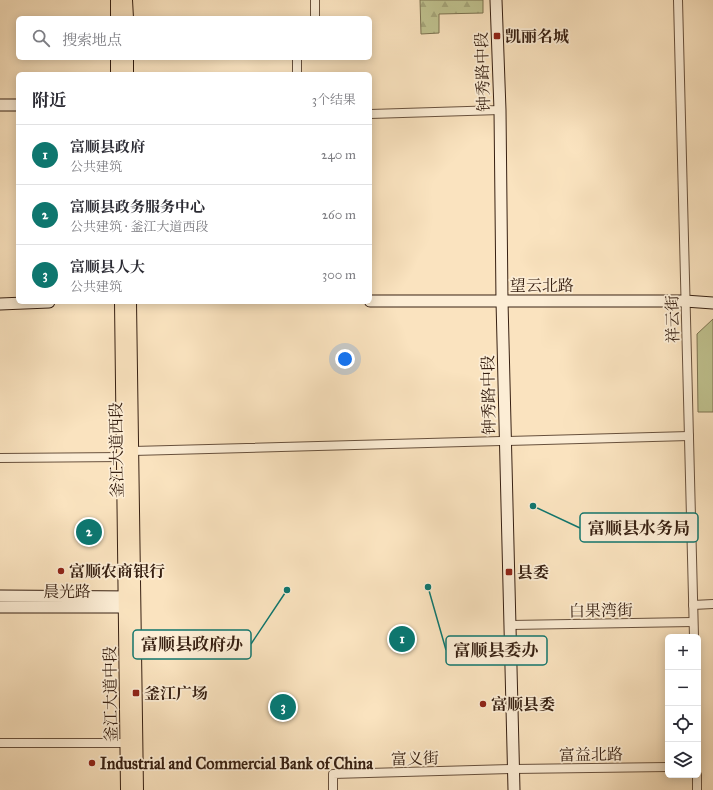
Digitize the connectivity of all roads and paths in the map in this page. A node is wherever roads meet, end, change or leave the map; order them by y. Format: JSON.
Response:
{"nodes":[{"id":1,"x":117,"y":0,"type":"edge"},
{"id":2,"x":126,"y":0,"type":"edge"},
{"id":3,"x":315,"y":0,"type":"edge"},
{"id":4,"x":496,"y":0,"type":"edge"},
{"id":5,"x":678,"y":0,"type":"edge"},
{"id":6,"x":117,"y":16,"type":"edge"},
{"id":7,"x":127,"y":16,"type":"edge"},
{"id":8,"x":315,"y":16,"type":"edge"},
{"id":9,"x":117,"y":60,"type":"edge"},
{"id":10,"x":127,"y":60,"type":"edge"},
{"id":11,"x":297,"y":60,"type":"edge"},
{"id":12,"x":117,"y":72,"type":"edge"},
{"id":13,"x":127,"y":72,"type":"edge"},
{"id":14,"x":296,"y":72,"type":"edge"},
{"id":15,"x":0,"y":105,"type":"edge"},
{"id":16,"x":16,"y":105,"type":"edge"},
{"id":17,"x":500,"y":110,"type":"junction"},
{"id":18,"x":372,"y":114,"type":"edge"},
{"id":19,"x":372,"y":301,"type":"edge"},
{"id":20,"x":502,"y":301,"type":"junction"},
{"id":21,"x":685,"y":301,"type":"junction"},
{"id":22,"x":16,"y":303,"type":"edge"},
{"id":23,"x":713,"y":303,"type":"edge"},
{"id":24,"x":0,"y":304,"type":"edge"},
{"id":25,"x":120,"y":304,"type":"edge"},
{"id":26,"x":130,"y":304,"type":"edge"},
{"id":27,"x":688,"y":436,"type":"junction"},
{"id":28,"x":506,"y":441,"type":"junction"},
{"id":29,"x":128,"y":454,"type":"junction"},
{"id":30,"x":0,"y":458,"type":"edge"},
{"id":31,"x":0,"y":596,"type":"edge"},
{"id":32,"x":130,"y":602,"type":"junction"},
{"id":33,"x":693,"y":604,"type":"junction"},
{"id":34,"x":713,"y":604,"type":"edge"},
{"id":35,"x":0,"y":607,"type":"edge"},
{"id":36,"x":693,"y":622,"type":"junction"},
{"id":37,"x":510,"y":625,"type":"junction"},
{"id":38,"x":694,"y":634,"type":"edge"},
{"id":39,"x":0,"y":743,"type":"edge"},
{"id":40,"x":127,"y":743,"type":"junction"},
{"id":41,"x":665,"y":767,"type":"edge"},
{"id":42,"x":514,"y":769,"type":"junction"},
{"id":43,"x":697,"y":778,"type":"edge"},
{"id":44,"x":128,"y":790,"type":"edge"},
{"id":45,"x":137,"y":790,"type":"edge"},
{"id":46,"x":333,"y":790,"type":"edge"},
{"id":47,"x":514,"y":790,"type":"edge"},
{"id":48,"x":697,"y":790,"type":"edge"}],
"edges":[{"from":1,"to":6,"type":"main road"},
{"from":2,"to":7,"type":"main road"},
{"from":3,"to":8,"type":"street"},
{"from":4,"to":17,"type":"street","name":"钟秀路中段"},
{"from":5,"to":21,"type":"street","name":"祥云街"},
{"from":9,"to":12,"type":"main road"},
{"from":10,"to":13,"type":"main road"},
{"from":11,"to":14,"type":"street"},
{"from":15,"to":16,"type":"street"},
{"from":17,"to":18,"type":"street"},
{"from":17,"to":20,"type":"street","name":"钟秀路中段"},
{"from":19,"to":20,"type":"street","name":"望云北路"},
{"from":20,"to":21,"type":"street","name":"望云北路"},
{"from":20,"to":28,"type":"street","name":"钟秀路中段"},
{"from":21,"to":23,"type":"street","name":"望云北路"},
{"from":21,"to":27,"type":"street","name":"祥云街"},
{"from":22,"to":24,"type":"street"},
{"from":25,"to":29,"type":"main road","name":"釜江大道西段"},
{"from":26,"to":29,"type":"main road","name":"釜江大道西段"},
{"from":27,"to":28,"type":"street"},
{"from":27,"to":33,"type":"street","name":"祥云街"},
{"from":28,"to":29,"type":"street"},
{"from":28,"to":37,"type":"street","name":"钟秀路中段"},
{"from":29,"to":30,"type":"street"},
{"from":29,"to":32,"type":"main road","name":"釜江大道西段"},
{"from":31,"to":32,"type":"street","name":"晨光路"},
{"from":32,"to":35,"type":"street","name":"晨光路"},
{"from":32,"to":40,"type":"main road","name":"釜江大道中段"},
{"from":32,"to":45,"type":"main road","name":"釜江大道中段"},
{"from":33,"to":34,"type":"street"},
{"from":33,"to":36,"type":"street","name":"祥云街"},
{"from":36,"to":37,"type":"street","name":"白果湾街"},
{"from":36,"to":38,"type":"street","name":"祥云街"},
{"from":37,"to":42,"type":"street","name":"钟秀路中段"},
{"from":39,"to":40,"type":"street"},
{"from":40,"to":44,"type":"main road","name":"釜江大道中段"},
{"from":41,"to":42,"type":"street","name":"富益北路"},
{"from":42,"to":46,"type":"street","name":"富义街"},
{"from":42,"to":47,"type":"street","name":"钟秀路中段"},
{"from":43,"to":48,"type":"street"}]}
